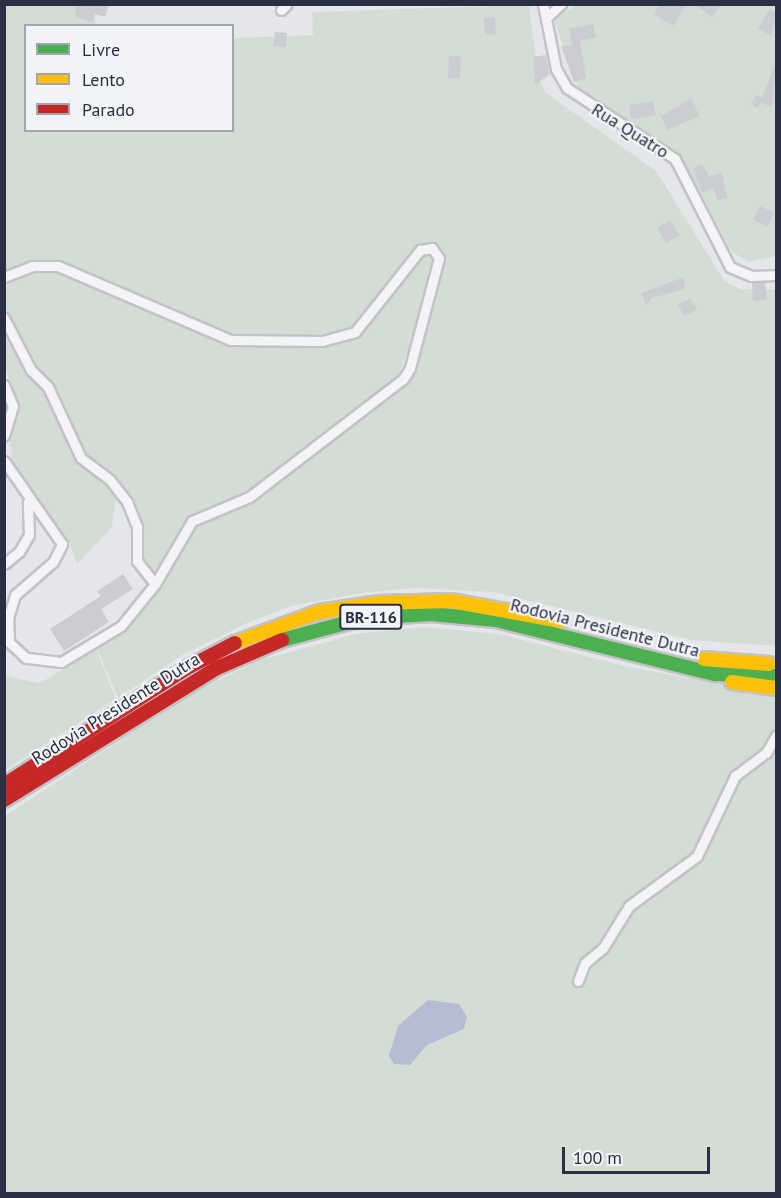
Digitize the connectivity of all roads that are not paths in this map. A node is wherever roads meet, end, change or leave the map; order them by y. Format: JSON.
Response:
{"nodes":[{"id":1,"x":543,"y":4,"type":"edge"},
{"id":2,"x":561,"y":4,"type":"edge"},
{"id":3,"x":546,"y":18,"type":"junction"},
{"id":4,"x":777,"y":275,"type":"edge"},
{"id":5,"x":4,"y":277,"type":"edge"},
{"id":6,"x":4,"y":318,"type":"edge"},
{"id":7,"x":4,"y":385,"type":"edge"},
{"id":8,"x":4,"y":436,"type":"edge"},
{"id":9,"x":4,"y":461,"type":"edge"},
{"id":10,"x":26,"y":496,"type":"junction"},
{"id":11,"x":4,"y":564,"type":"edge"},
{"id":12,"x":155,"y":584,"type":"junction"},
{"id":13,"x":525,"y":626,"type":"junction"},
{"id":14,"x":777,"y":663,"type":"edge"},
{"id":15,"x":777,"y":676,"type":"edge"},
{"id":16,"x":777,"y":688,"type":"edge"},
{"id":17,"x":777,"y":736,"type":"edge"},
{"id":18,"x":4,"y":785,"type":"edge"},
{"id":19,"x":4,"y":800,"type":"edge"},
{"id":20,"x":578,"y":981,"type":"dead end"}],
"edges":[{"from":1,"to":3,"type":"street","name":"Rua Quatro"},
{"from":2,"to":3,"type":"street"},
{"from":3,"to":4,"type":"street","name":"Rua Quatro"},
{"from":5,"to":12,"type":"street"},
{"from":6,"to":12,"type":"street"},
{"from":7,"to":8,"type":"street"},
{"from":9,"to":10,"type":"street"},
{"from":10,"to":11,"type":"street"},
{"from":10,"to":12,"type":"street"},
{"from":13,"to":15,"type":"main road","name":"Rodovia Presidente Dutra","number":"BR-116"},
{"from":13,"to":16,"type":"main road"},
{"from":13,"to":19,"type":"main road","name":"Rodovia Presidente Dutra","number":"BR-116"},
{"from":14,"to":18,"type":"main road","name":"Rodovia Presidente Dutra","number":"BR-116"},
{"from":17,"to":20,"type":"street"}]}
